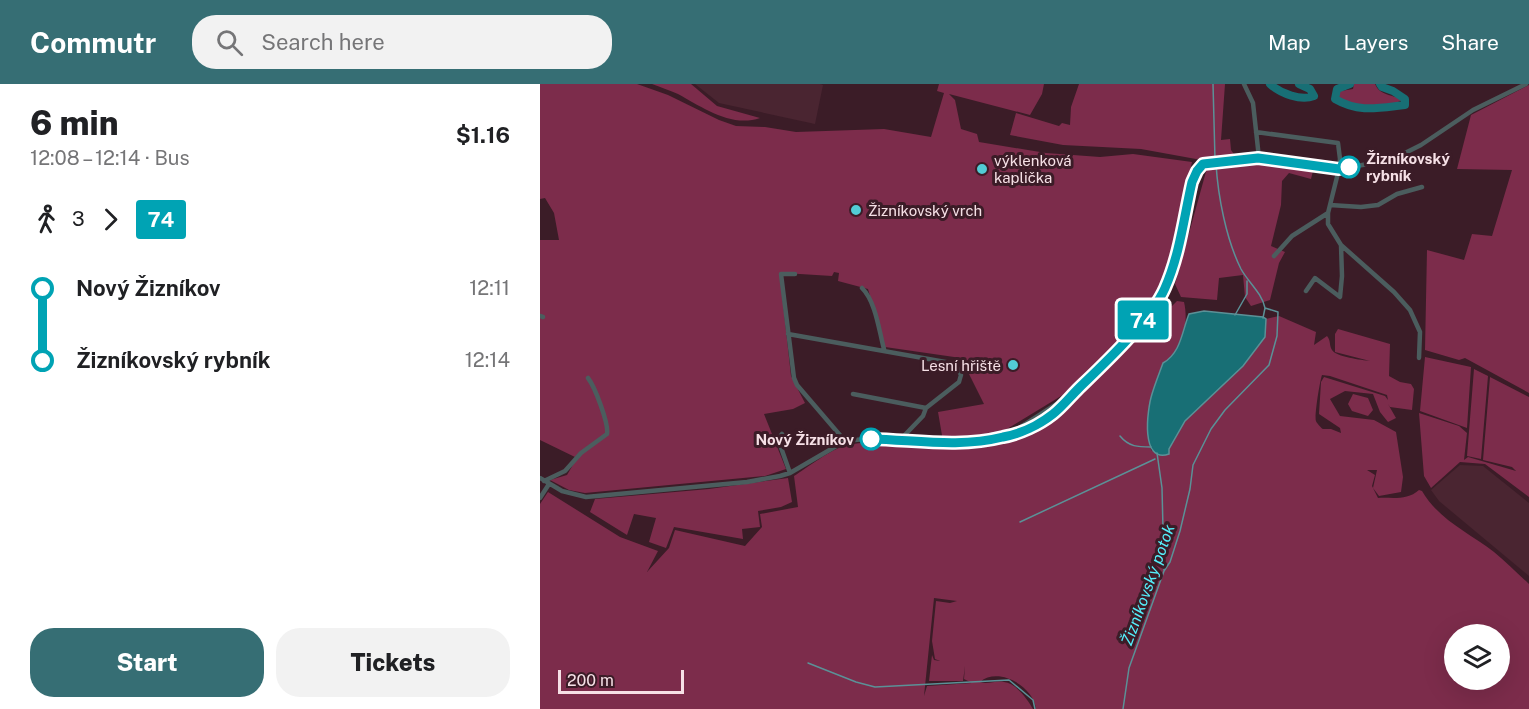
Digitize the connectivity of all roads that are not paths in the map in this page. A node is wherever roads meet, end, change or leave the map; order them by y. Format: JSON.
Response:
{"nodes":[{"id":1,"x":1244,"y":84,"type":"edge"},
{"id":2,"x":1526,"y":84,"type":"edge"},
{"id":3,"x":1256,"y":132,"type":"junction"},
{"id":4,"x":1258,"y":158,"type":"junction"},
{"id":5,"x":1339,"y":169,"type":"junction"},
{"id":6,"x":1422,"y":187,"type":"dead end"},
{"id":7,"x":1330,"y":206,"type":"junction"},
{"id":8,"x":1328,"y":213,"type":"junction"},
{"id":9,"x":1341,"y":245,"type":"junction"},
{"id":10,"x":1274,"y":256,"type":"dead end"},
{"id":11,"x":795,"y":274,"type":"dead end"},
{"id":12,"x":862,"y":288,"type":"dead end"},
{"id":13,"x":1306,"y":291,"type":"dead end"},
{"id":14,"x":788,"y":334,"type":"junction"},
{"id":15,"x":884,"y":350,"type":"junction"},
{"id":16,"x":1419,"y":358,"type":"dead end"},
{"id":17,"x":588,"y":378,"type":"dead end"},
{"id":18,"x":852,"y":394,"type":"dead end"},
{"id":19,"x":926,"y":408,"type":"junction"},
{"id":20,"x":782,"y":434,"type":"dead end"},
{"id":21,"x":900,"y":440,"type":"junction"},
{"id":22,"x":845,"y":441,"type":"junction"},
{"id":23,"x":790,"y":473,"type":"junction"},
{"id":24,"x":542,"y":479,"type":"edge"},
{"id":25,"x":549,"y":484,"type":"junction"},
{"id":26,"x":540,"y":498,"type":"edge"}],
"edges":[{"from":1,"to":3,"type":"street"},
{"from":2,"to":5,"type":"street"},
{"from":3,"to":4,"type":"street"},
{"from":3,"to":5,"type":"street"},
{"from":4,"to":5,"type":"street"},
{"from":4,"to":21,"type":"street"},
{"from":5,"to":7,"type":"street"},
{"from":6,"to":7,"type":"street"},
{"from":7,"to":8,"type":"street"},
{"from":8,"to":9,"type":"street"},
{"from":8,"to":10,"type":"street"},
{"from":9,"to":13,"type":"street"},
{"from":9,"to":16,"type":"street"},
{"from":11,"to":14,"type":"street"},
{"from":12,"to":15,"type":"street"},
{"from":14,"to":15,"type":"street"},
{"from":14,"to":22,"type":"street"},
{"from":15,"to":19,"type":"street"},
{"from":17,"to":24,"type":"street"},
{"from":18,"to":19,"type":"street"},
{"from":19,"to":21,"type":"street"},
{"from":20,"to":23,"type":"street"},
{"from":21,"to":22,"type":"street"},
{"from":22,"to":23,"type":"street"},
{"from":23,"to":25,"type":"street"},
{"from":24,"to":25,"type":"street"},
{"from":25,"to":26,"type":"street"}]}
